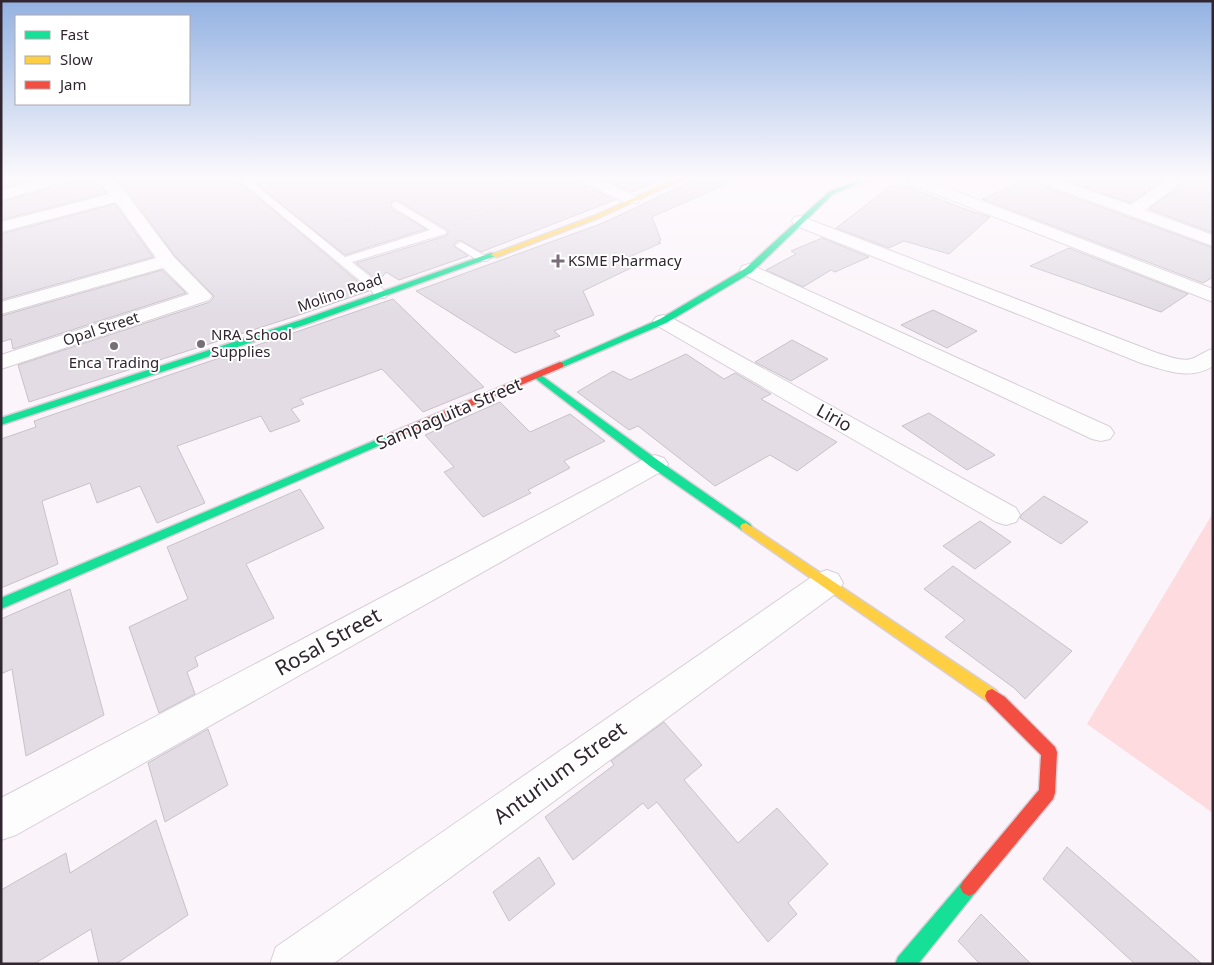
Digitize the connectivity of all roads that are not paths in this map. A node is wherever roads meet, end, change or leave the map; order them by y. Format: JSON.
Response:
{"nodes":[{"id":1,"x":16,"y":223,"type":"edge"},
{"id":2,"x":140,"y":223,"type":"edge"},
{"id":3,"x":297,"y":223,"type":"edge"},
{"id":4,"x":427,"y":223,"type":"edge"},
{"id":5,"x":577,"y":223,"type":"edge"},
{"id":6,"x":798,"y":223,"type":"edge"},
{"id":7,"x":805,"y":223,"type":"edge"},
{"id":8,"x":1024,"y":223,"type":"edge"},
{"id":9,"x":1163,"y":223,"type":"edge"},
{"id":10,"x":1,"y":227,"type":"edge"},
{"id":11,"x":1213,"y":241,"type":"edge"},
{"id":12,"x":461,"y":245,"type":"dead end"},
{"id":13,"x":483,"y":258,"type":"junction"},
{"id":14,"x":167,"y":261,"type":"junction"},
{"id":15,"x":343,"y":261,"type":"junction"},
{"id":16,"x":749,"y":270,"type":"junction"},
{"id":17,"x":1208,"y":294,"type":"edge"},
{"id":18,"x":381,"y":295,"type":"junction"},
{"id":19,"x":1,"y":308,"type":"edge"},
{"id":20,"x":663,"y":321,"type":"junction"},
{"id":21,"x":1213,"y":356,"type":"edge"},
{"id":22,"x":1,"y":362,"type":"edge"},
{"id":23,"x":538,"y":376,"type":"junction"},
{"id":24,"x":1,"y":422,"type":"edge"},
{"id":25,"x":1101,"y":433,"type":"dead end"},
{"id":26,"x":655,"y":464,"type":"junction"},
{"id":27,"x":1006,"y":514,"type":"dead end"},
{"id":28,"x":827,"y":583,"type":"junction"},
{"id":29,"x":1,"y":604,"type":"edge"},
{"id":30,"x":1,"y":820,"type":"edge"},
{"id":31,"x":293,"y":964,"type":"edge"},
{"id":32,"x":905,"y":964,"type":"edge"}],
"edges":[{"from":1,"to":10,"type":"street"},
{"from":2,"to":14,"type":"street"},
{"from":3,"to":15,"type":"lane"},
{"from":4,"to":15,"type":"lane"},
{"from":5,"to":13,"type":"street","name":"Molino Road"},
{"from":6,"to":16,"type":"street","name":"Sampaguita Street"},
{"from":7,"to":21,"type":"street"},
{"from":8,"to":17,"type":"street"},
{"from":9,"to":11,"type":"street"},
{"from":12,"to":13,"type":"lane"},
{"from":13,"to":18,"type":"street","name":"Molino Road"},
{"from":14,"to":19,"type":"street"},
{"from":14,"to":22,"type":"street","name":"Opal Street"},
{"from":15,"to":18,"type":"lane"},
{"from":16,"to":20,"type":"street","name":"Sampaguita Street"},
{"from":16,"to":25,"type":"street"},
{"from":18,"to":24,"type":"street","name":"Molino Road"},
{"from":20,"to":23,"type":"street","name":"Sampaguita Street"},
{"from":20,"to":27,"type":"street","name":"Lirio"},
{"from":23,"to":26,"type":"street"},
{"from":23,"to":29,"type":"street","name":"Sampaguita Street"},
{"from":26,"to":28,"type":"street"},
{"from":26,"to":30,"type":"street","name":"Rosal Street"},
{"from":28,"to":31,"type":"street","name":"Anturium Street"},
{"from":28,"to":32,"type":"street"}]}
